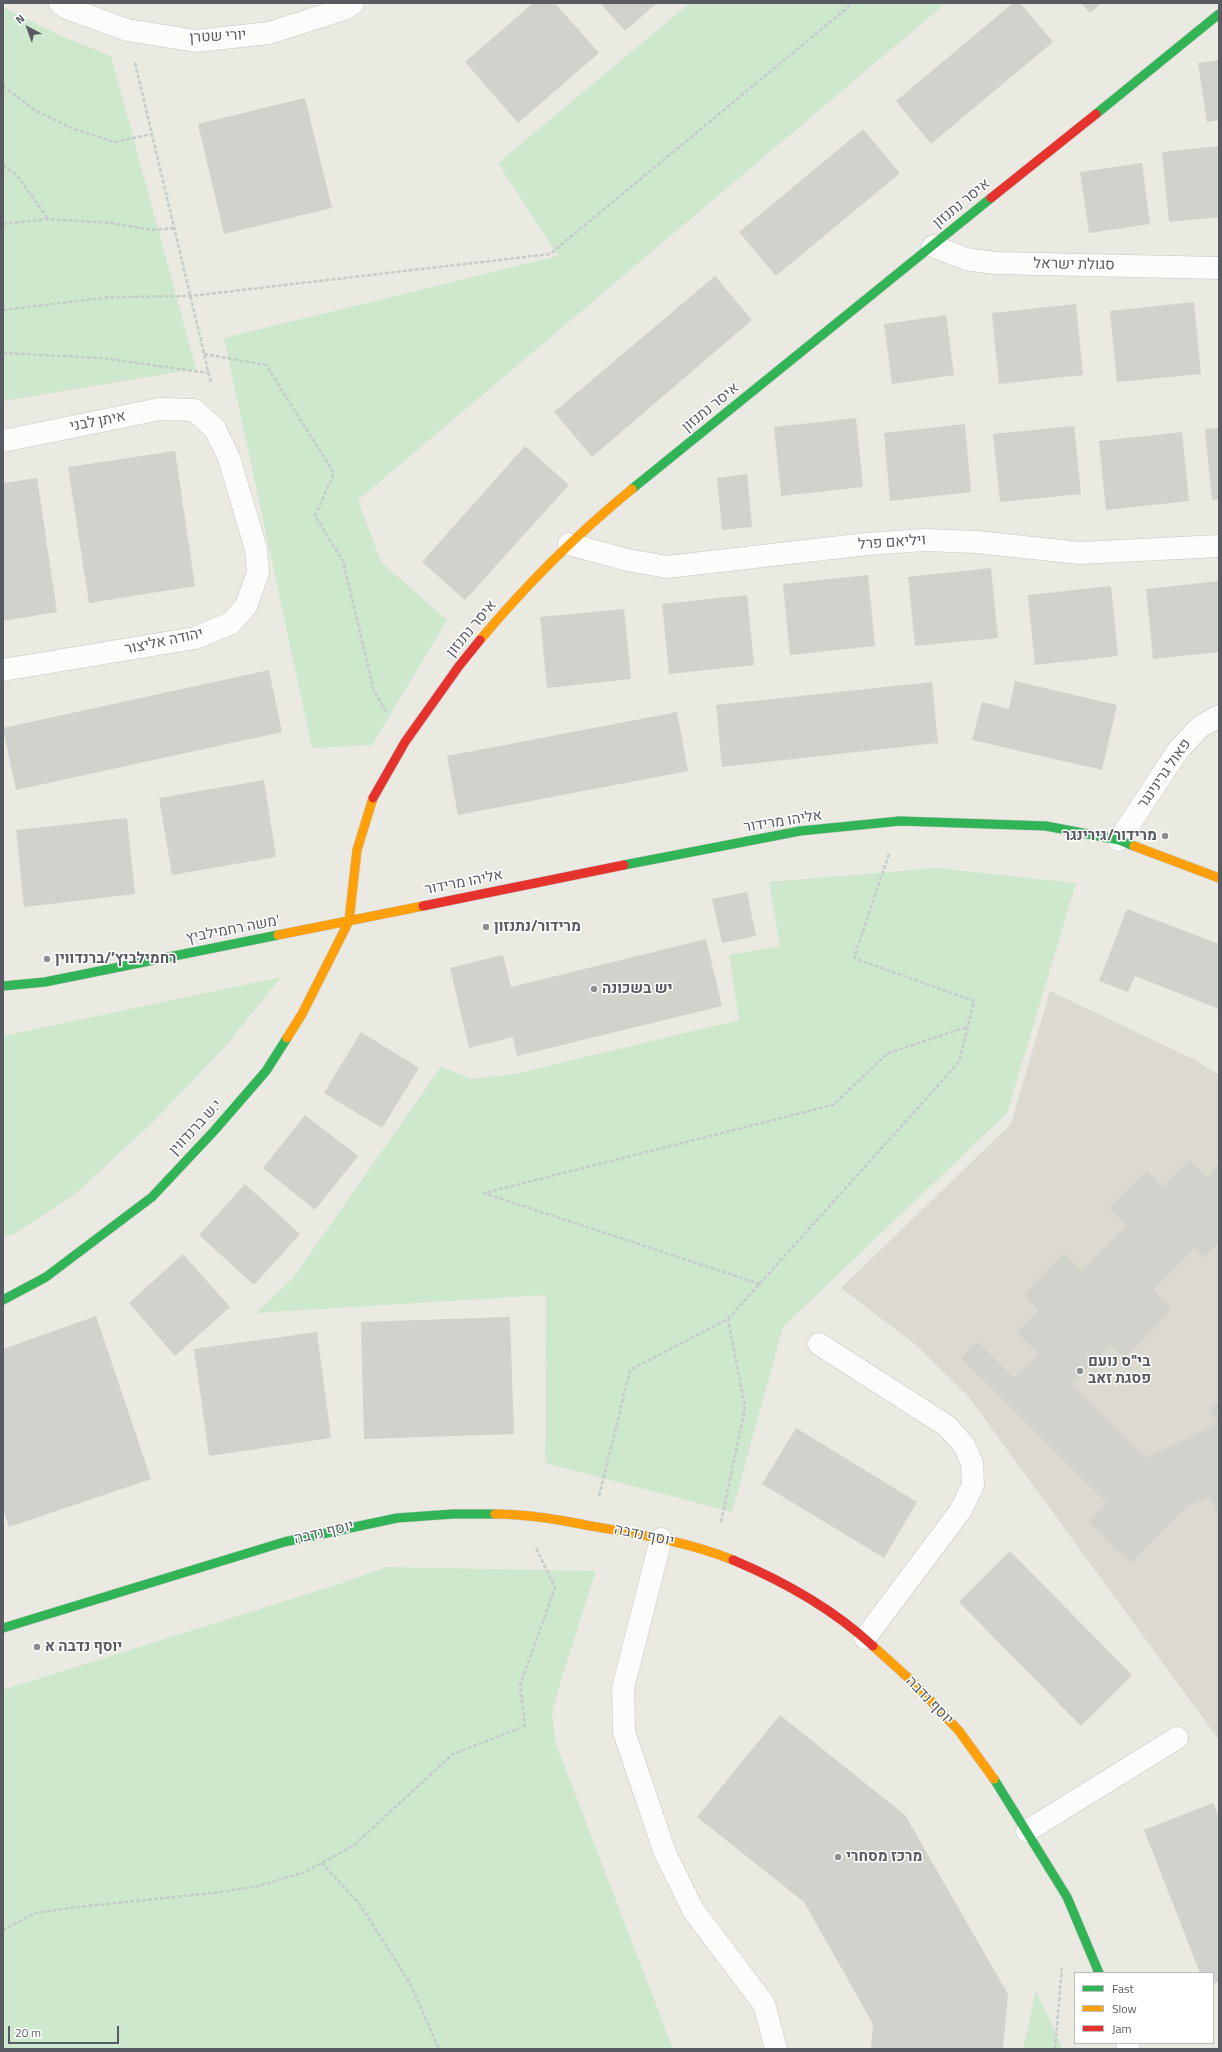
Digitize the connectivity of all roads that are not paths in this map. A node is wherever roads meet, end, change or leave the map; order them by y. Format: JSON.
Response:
{"nodes":[{"id":1,"x":60,"y":3,"type":"edge"},
{"id":2,"x":353,"y":3,"type":"edge"},
{"id":3,"x":1219,"y":14,"type":"edge"},
{"id":4,"x":933,"y":246,"type":"junction"},
{"id":5,"x":1219,"y":268,"type":"edge"},
{"id":6,"x":194,"y":410,"type":"joint"},
{"id":7,"x":3,"y":441,"type":"edge"},
{"id":8,"x":569,"y":544,"type":"junction"},
{"id":9,"x":1219,"y":546,"type":"edge"},
{"id":10,"x":3,"y":670,"type":"edge"},
{"id":11,"x":1219,"y":716,"type":"edge"},
{"id":12,"x":1119,"y":840,"type":"junction"},
{"id":13,"x":1219,"y":878,"type":"edge"},
{"id":14,"x":350,"y":921,"type":"junction"},
{"id":15,"x":3,"y":986,"type":"edge"},
{"id":16,"x":3,"y":1300,"type":"edge"},
{"id":17,"x":819,"y":1344,"type":"dead end"},
{"id":18,"x":662,"y":1539,"type":"junction"},
{"id":19,"x":3,"y":1628,"type":"edge"},
{"id":20,"x":865,"y":1638,"type":"junction"},
{"id":21,"x":1177,"y":1738,"type":"dead end"},
{"id":22,"x":1027,"y":1831,"type":"junction"},
{"id":23,"x":1099,"y":1972,"type":"edge"},
{"id":24,"x":776,"y":2049,"type":"edge"}],
"edges":[{"from":1,"to":2,"type":"street","name":"יורי שטרן"},
{"from":3,"to":4,"type":"street","name":"איסר נתנזון"},
{"from":4,"to":5,"type":"street","name":"סגולת ישראל"},
{"from":4,"to":8,"type":"street","name":"איסר נתנזון"},
{"from":6,"to":7,"type":"street","name":"איתן לבני"},
{"from":6,"to":10,"type":"street","name":"יהודה אליצור"},
{"from":8,"to":9,"type":"street","name":"ויליאם פרל"},
{"from":8,"to":14,"type":"street","name":"איסר נתנזון"},
{"from":11,"to":12,"type":"street","name":"פאול גרינינגר"},
{"from":12,"to":13,"type":"street","name":"אליהו מרידור"},
{"from":12,"to":14,"type":"street","name":"אליהו מרידור"},
{"from":14,"to":15,"type":"street","name":"משה רחמילביץ'"},
{"from":14,"to":16,"type":"street","name":"י.ש ברנדווין"},
{"from":17,"to":20,"type":"street"},
{"from":18,"to":19,"type":"street","name":"יוסף נדבה"},
{"from":18,"to":20,"type":"street","name":"יוסף נדבה"},
{"from":18,"to":24,"type":"street"},
{"from":20,"to":22,"type":"street","name":"יוסף נדבה"},
{"from":21,"to":22,"type":"street"},
{"from":22,"to":23,"type":"street","name":"יוסף נדבה"}]}
